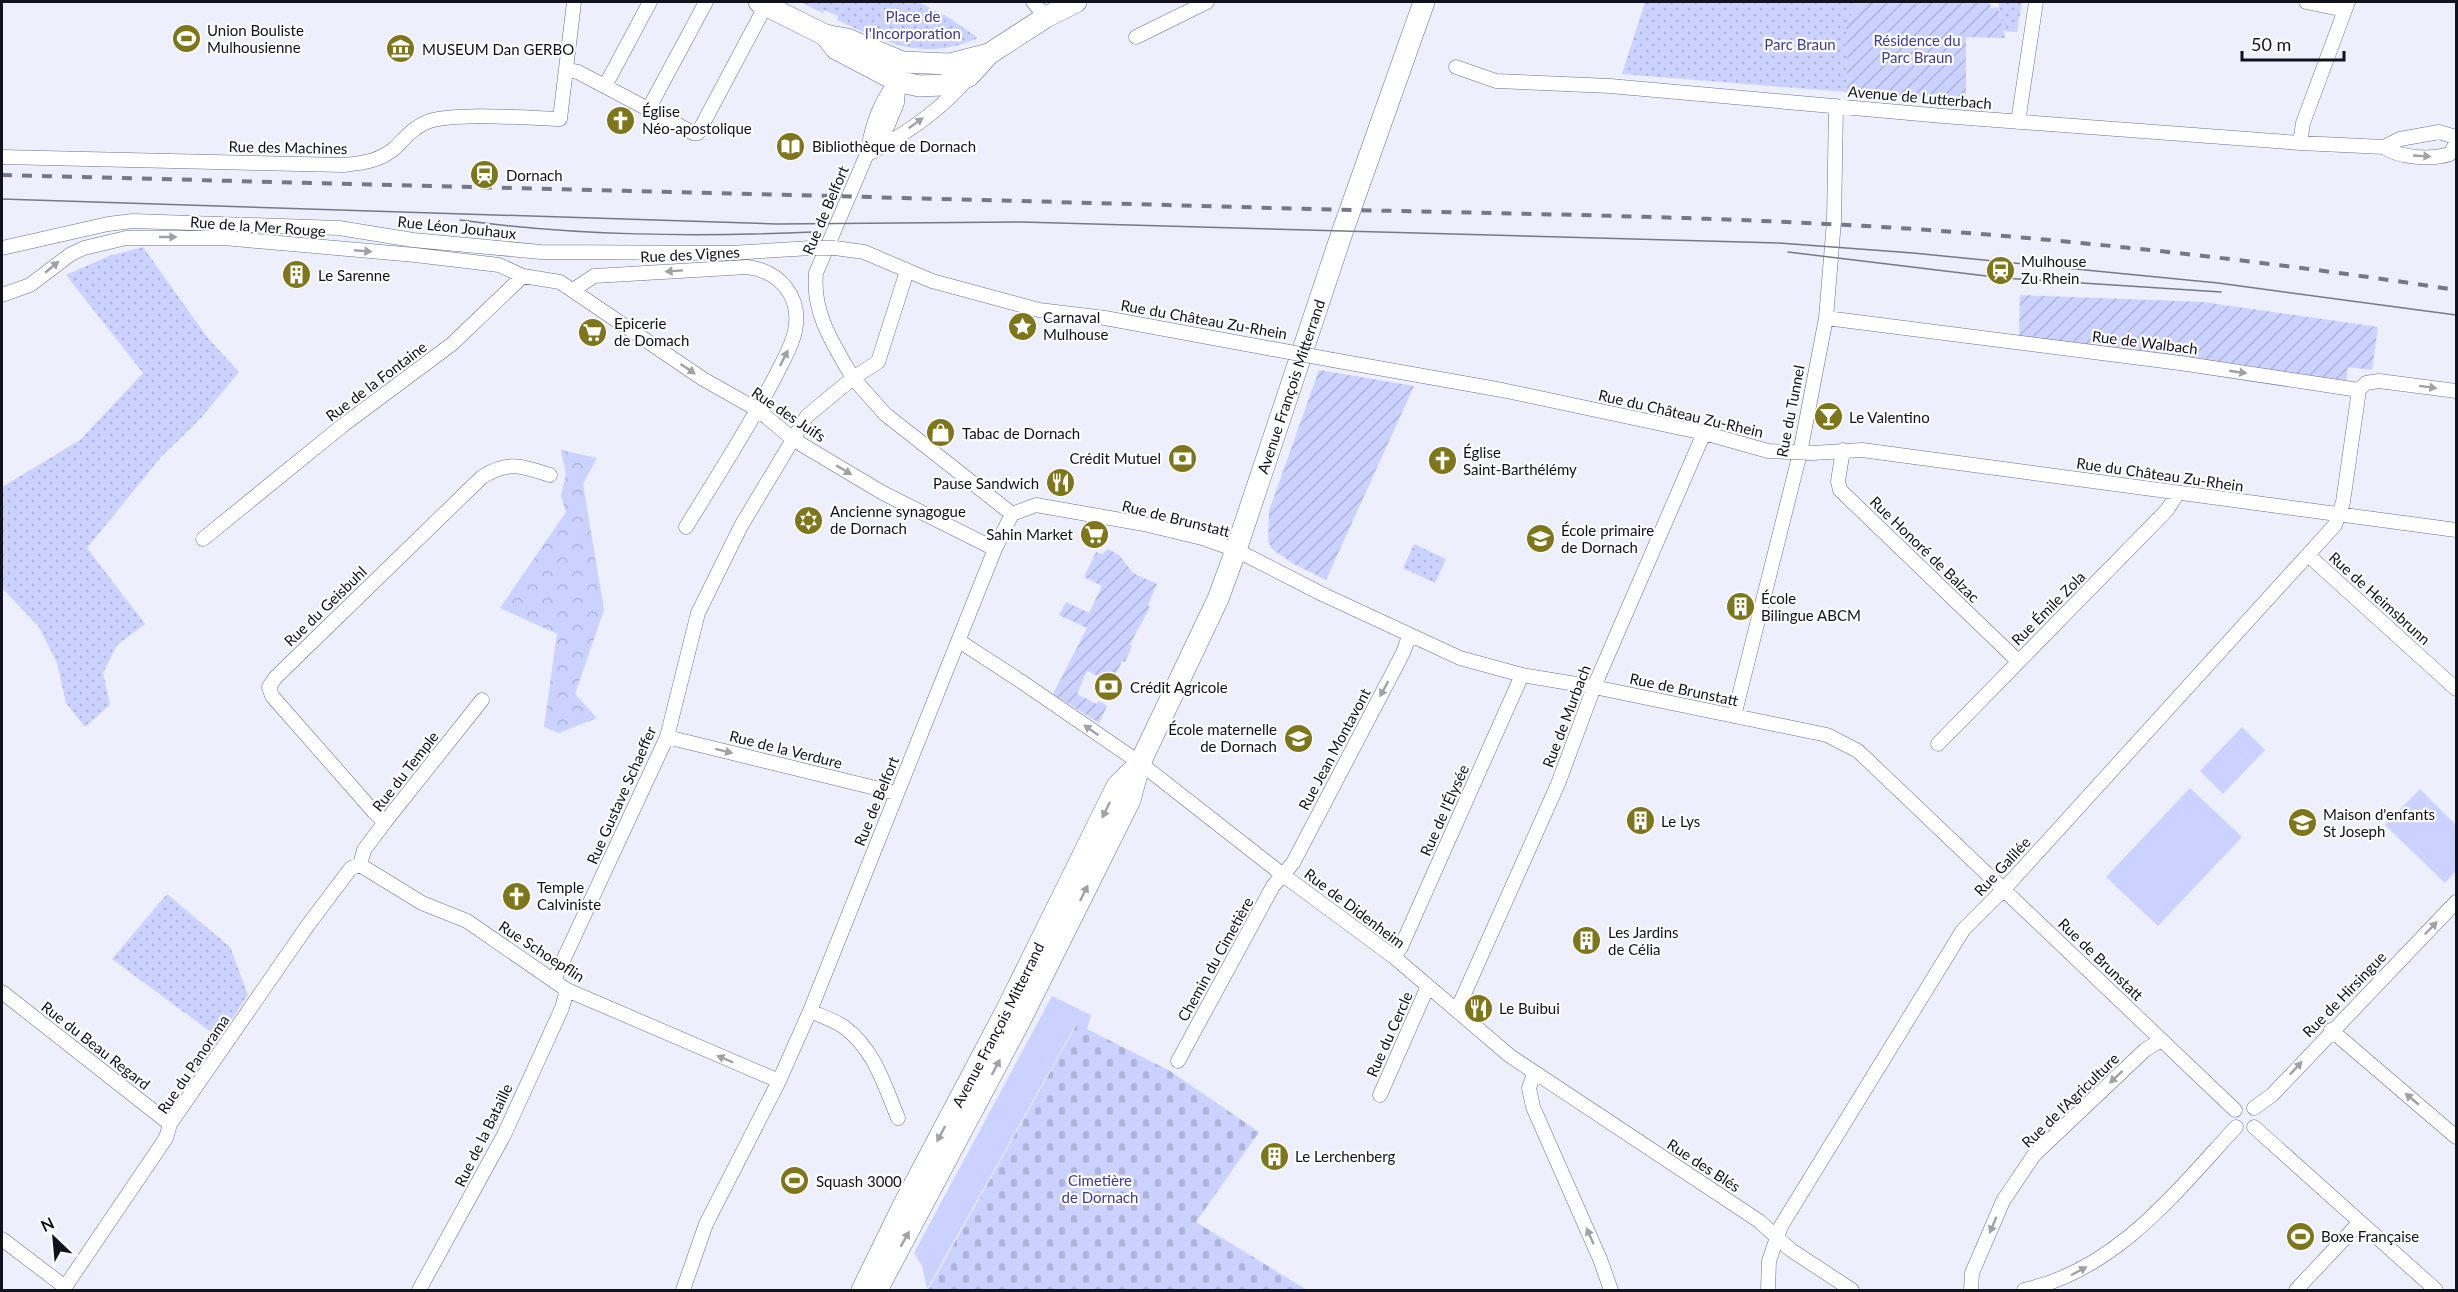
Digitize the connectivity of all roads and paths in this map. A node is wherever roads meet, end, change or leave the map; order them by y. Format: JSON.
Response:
{"nodes":[{"id":1,"x":574,"y":2,"type":"edge"},
{"id":2,"x":650,"y":2,"type":"edge"},
{"id":3,"x":706,"y":2,"type":"edge"},
{"id":4,"x":1076,"y":2,"type":"edge"},
{"id":5,"x":1207,"y":2,"type":"edge"},
{"id":6,"x":1424,"y":2,"type":"edge"},
{"id":7,"x":2036,"y":2,"type":"edge"},
{"id":8,"x":2306,"y":2,"type":"edge"},
{"id":9,"x":762,"y":3,"type":"edge"},
{"id":10,"x":2346,"y":6,"type":"edge"},
{"id":11,"x":1039,"y":9,"type":"edge"},
{"id":12,"x":1136,"y":37,"type":"dead end"},
{"id":13,"x":989,"y":54,"type":"junction"},
{"id":14,"x":1456,"y":67,"type":"dead end"},
{"id":15,"x":567,"y":70,"type":"junction"},
{"id":16,"x":900,"y":72,"type":"junction"},
{"id":17,"x":969,"y":76,"type":"junction"},
{"id":18,"x":605,"y":86,"type":"junction"},
{"id":19,"x":1836,"y":106,"type":"junction"},
{"id":20,"x":649,"y":108,"type":"junction"},
{"id":21,"x":2018,"y":122,"type":"junction"},
{"id":22,"x":2457,"y":137,"type":"edge"},
{"id":23,"x":2300,"y":143,"type":"junction"},
{"id":24,"x":2457,"y":143,"type":"edge"},
{"id":25,"x":2384,"y":147,"type":"junction"},
{"id":26,"x":867,"y":154,"type":"junction"},
{"id":27,"x":2,"y":157,"type":"edge"},
{"id":28,"x":2,"y":248,"type":"edge"},
{"id":29,"x":907,"y":271,"type":"junction"},
{"id":30,"x":523,"y":276,"type":"junction"},
{"id":31,"x":573,"y":290,"type":"junction"},
{"id":32,"x":2,"y":295,"type":"edge"},
{"id":33,"x":1826,"y":318,"type":"junction"},
{"id":34,"x":853,"y":378,"type":"junction"},
{"id":35,"x":2359,"y":390,"type":"junction"},
{"id":36,"x":2457,"y":391,"type":"edge"},
{"id":37,"x":758,"y":410,"type":"junction"},
{"id":38,"x":1704,"y":433,"type":"junction"},
{"id":39,"x":794,"y":440,"type":"junction"},
{"id":40,"x":1843,"y":450,"type":"junction"},
{"id":41,"x":1800,"y":453,"type":"junction"},
{"id":42,"x":550,"y":475,"type":"dead end"},
{"id":43,"x":2178,"y":493,"type":"junction"},
{"id":44,"x":1012,"y":514,"type":"junction"},
{"id":45,"x":2338,"y":514,"type":"junction"},
{"id":46,"x":686,"y":527,"type":"dead end"},
{"id":47,"x":2457,"y":530,"type":"edge"},
{"id":48,"x":203,"y":539,"type":"dead end"},
{"id":49,"x":995,"y":549,"type":"junction"},
{"id":50,"x":1236,"y":550,"type":"junction"},
{"id":51,"x":2308,"y":555,"type":"junction"},
{"id":52,"x":1409,"y":636,"type":"junction"},
{"id":53,"x":959,"y":642,"type":"junction"},
{"id":54,"x":2019,"y":661,"type":"junction"},
{"id":55,"x":1522,"y":675,"type":"junction"},
{"id":56,"x":1593,"y":687,"type":"junction"},
{"id":57,"x":2457,"y":689,"type":"edge"},
{"id":58,"x":482,"y":700,"type":"dead end"},
{"id":59,"x":1734,"y":716,"type":"junction"},
{"id":60,"x":667,"y":737,"type":"junction"},
{"id":61,"x":1938,"y":744,"type":"dead end"},
{"id":62,"x":1140,"y":763,"type":"junction"},
{"id":63,"x":896,"y":793,"type":"junction"},
{"id":64,"x":385,"y":822,"type":"junction"},
{"id":65,"x":360,"y":865,"type":"junction"},
{"id":66,"x":1283,"y":875,"type":"junction"},
{"id":67,"x":2005,"y":888,"type":"junction"},
{"id":68,"x":2457,"y":902,"type":"edge"},
{"id":69,"x":1394,"y":957,"type":"junction"},
{"id":70,"x":554,"y":980,"type":"junction"},
{"id":71,"x":1428,"y":986,"type":"junction"},
{"id":72,"x":567,"y":990,"type":"junction"},
{"id":73,"x":2,"y":992,"type":"edge"},
{"id":74,"x":1457,"y":1010,"type":"junction"},
{"id":75,"x":810,"y":1011,"type":"junction"},
{"id":76,"x":2331,"y":1030,"type":"junction"},
{"id":77,"x":2161,"y":1040,"type":"junction"},
{"id":78,"x":1178,"y":1061,"type":"dead end"},
{"id":79,"x":1534,"y":1074,"type":"junction"},
{"id":80,"x":779,"y":1082,"type":"junction"},
{"id":81,"x":1380,"y":1095,"type":"dead end"},
{"id":82,"x":2254,"y":1108,"type":"junction"},
{"id":83,"x":2235,"y":1110,"type":"junction"},
{"id":84,"x":898,"y":1118,"type":"dead end"},
{"id":85,"x":170,"y":1124,"type":"junction"},
{"id":86,"x":2236,"y":1127,"type":"junction"},
{"id":87,"x":2254,"y":1127,"type":"junction"},
{"id":88,"x":2457,"y":1137,"type":"edge"},
{"id":89,"x":2360,"y":1222,"type":"junction"},
{"id":90,"x":1776,"y":1238,"type":"junction"},
{"id":91,"x":2,"y":1239,"type":"edge"},
{"id":92,"x":64,"y":1289,"type":"edge"},
{"id":93,"x":418,"y":1290,"type":"edge"},
{"id":94,"x":683,"y":1290,"type":"edge"},
{"id":95,"x":862,"y":1290,"type":"edge"},
{"id":96,"x":877,"y":1290,"type":"edge"},
{"id":97,"x":1611,"y":1290,"type":"edge"},
{"id":98,"x":1768,"y":1290,"type":"edge"},
{"id":99,"x":1852,"y":1290,"type":"edge"},
{"id":100,"x":1971,"y":1290,"type":"edge"},
{"id":101,"x":2024,"y":1290,"type":"edge"},
{"id":102,"x":2296,"y":1290,"type":"edge"},
{"id":103,"x":2436,"y":1290,"type":"edge"}],
"edges":[{"from":1,"to":15,"type":"street"},
{"from":2,"to":18,"type":"street"},
{"from":3,"to":20,"type":"street"},
{"from":4,"to":11,"type":"main road"},
{"from":5,"to":12,"type":"street"},
{"from":6,"to":50,"type":"main road","name":"Avenue François Mitterrand"},
{"from":7,"to":21,"type":"street"},
{"from":8,"to":10,"type":"street"},
{"from":9,"to":16,"type":"main road"},
{"from":9,"to":20,"type":"street"},
{"from":10,"to":23,"type":"street"},
{"from":11,"to":13,"type":"main road"},
{"from":13,"to":16,"type":"main road"},
{"from":13,"to":17,"type":"main road"},
{"from":14,"to":19,"type":"street","name":"Avenue de Lutterbach"},
{"from":15,"to":18,"type":"street"},
{"from":15,"to":27,"type":"street","name":"Rue des Machines"},
{"from":16,"to":17,"type":"main road"},
{"from":16,"to":26,"type":"street","name":"Rue de Belfort"},
{"from":26,"to":17,"type":"street","one_way":true},
{"from":18,"to":20,"type":"street"},
{"from":19,"to":21,"type":"street","name":"Avenue de Lutterbach"},
{"from":19,"to":33,"type":"street","name":"Rue du Tunnel"},
{"from":21,"to":23,"type":"street","name":"Avenue de Lutterbach"},
{"from":22,"to":25,"type":"street","name":"Avenue de Lutterbach"},
{"from":23,"to":25,"type":"street","name":"Avenue de Lutterbach"},
{"from":25,"to":24,"type":"street","name":"Avenue de Lutterbach","one_way":true},
{"from":26,"to":34,"type":"street","name":"Rue de Belfort"},
{"from":28,"to":29,"type":"street","name":"Rue Léon Jouhaux","bridge":true},
{"from":29,"to":34,"type":"street"},
{"from":29,"to":38,"type":"street","name":"Rue du Château Zu-Rhein","bridge":true},
{"from":30,"to":31,"type":"street"},
{"from":32,"to":30,"type":"street","name":"Rue de la Mer Rouge","one_way":true},
{"from":30,"to":48,"type":"street","name":"Rue de la Fontaine"},
{"from":31,"to":37,"type":"street","name":"Rue des Juifs","one_way":true},
{"from":37,"to":31,"type":"street","name":"Rue des Vignes","one_way":true},
{"from":33,"to":35,"type":"street","name":"Rue de Walbach","one_way":true},
{"from":33,"to":41,"type":"street","name":"Rue du Tunnel"},
{"from":34,"to":39,"type":"street","name":"Rue Gustave Schaeffer"},
{"from":34,"to":44,"type":"street","name":"Rue de Belfort"},
{"from":35,"to":36,"type":"street","name":"Rue de Walbach","one_way":true},
{"from":35,"to":45,"type":"street","name":"Rue Galilée"},
{"from":37,"to":39,"type":"street","name":"Rue des Juifs"},
{"from":37,"to":46,"type":"street","name":"Rue des Vignes"},
{"from":38,"to":41,"type":"street","name":"Rue du Château Zu-Rhein"},
{"from":38,"to":56,"type":"street","name":"Rue de Murbach"},
{"from":39,"to":49,"type":"street","name":"Rue des Juifs","one_way":true},
{"from":39,"to":60,"type":"street","name":"Rue Gustave Schaeffer"},
{"from":40,"to":41,"type":"street","name":"Rue du Château Zu-Rhein"},
{"from":40,"to":43,"type":"street","name":"Rue du Château Zu-Rhein"},
{"from":40,"to":54,"type":"street","name":"Rue Honoré de Balzac"},
{"from":41,"to":59,"type":"street","name":"Rue du Tunnel"},
{"from":42,"to":64,"type":"street","name":"Rue du Geisbuhl"},
{"from":43,"to":45,"type":"street","name":"Rue du Château Zu-Rhein"},
{"from":43,"to":54,"type":"street","name":"Rue Émile Zola"},
{"from":44,"to":49,"type":"street","name":"Rue de Belfort"},
{"from":44,"to":50,"type":"street","name":"Rue de Brunstatt"},
{"from":45,"to":47,"type":"street","name":"Rue du Château Zu-Rhein"},
{"from":45,"to":51,"type":"street","name":"Rue Galilée"},
{"from":49,"to":53,"type":"street","name":"Rue de Belfort"},
{"from":50,"to":52,"type":"street","name":"Rue de Brunstatt"},
{"from":50,"to":62,"type":"main road","name":"Avenue François Mitterrand"},
{"from":51,"to":57,"type":"street","name":"Rue de Heimsbrunn"},
{"from":51,"to":67,"type":"street","name":"Rue Galilée"},
{"from":52,"to":55,"type":"street","name":"Rue de Brunstatt"},
{"from":52,"to":66,"type":"street","name":"Rue Jean Montavont","one_way":true},
{"from":62,"to":53,"type":"street","name":"Rue de Didenheim","one_way":true},
{"from":53,"to":63,"type":"street","name":"Rue de Belfort"},
{"from":54,"to":61,"type":"street","name":"Rue Émile Zola"},
{"from":55,"to":56,"type":"street","name":"Rue de Brunstatt"},
{"from":55,"to":69,"type":"street","name":"Rue de l'Élysée"},
{"from":56,"to":59,"type":"street","name":"Rue de Brunstatt"},
{"from":56,"to":74,"type":"street","name":"Rue de Murbach"},
{"from":58,"to":64,"type":"street","name":"Rue du Temple"},
{"from":59,"to":67,"type":"street","name":"Rue de Brunstatt"},
{"from":60,"to":63,"type":"street","name":"Rue de la Verdure","one_way":true},
{"from":60,"to":70,"type":"street","name":"Rue Gustave Schaeffer"},
{"from":62,"to":66,"type":"street","name":"Rue de Didenheim"},
{"from":62,"to":95,"type":"main road","name":"Avenue François Mitterrand","one_way":true},
{"from":96,"to":62,"type":"main road","name":"Avenue François Mitterrand","one_way":true},
{"from":63,"to":75,"type":"street","name":"Rue de Belfort"},
{"from":64,"to":65,"type":"street","name":"Rue du Temple"},
{"from":65,"to":70,"type":"street","name":"Rue Schoepflin"},
{"from":65,"to":85,"type":"street","name":"Rue du Panorama"},
{"from":66,"to":69,"type":"street","name":"Rue de Didenheim"},
{"from":66,"to":78,"type":"street","name":"Chemin du Cimetière"},
{"from":67,"to":77,"type":"street","name":"Rue de Brunstatt"},
{"from":67,"to":90,"type":"street","name":"Rue Galilée"},
{"from":76,"to":68,"type":"street","name":"Rue de Hirsingue","one_way":true},
{"from":69,"to":71,"type":"street","name":"Rue de Didenheim"},
{"from":70,"to":72,"type":"street","name":"Rue Schoepflin"},
{"from":71,"to":74,"type":"street","name":"Rue de Didenheim"},
{"from":71,"to":81,"type":"street","name":"Rue du Cercle"},
{"from":80,"to":72,"type":"street","name":"Rue Schoepflin","one_way":true},
{"from":72,"to":93,"type":"street","name":"Rue de la Bataille"},
{"from":73,"to":85,"type":"street","name":"Rue du Beau Regard"},
{"from":74,"to":79,"type":"street","name":"Rue de Didenheim"},
{"from":75,"to":80,"type":"street","name":"Rue de Belfort"},
{"from":75,"to":84,"type":"street"},
{"from":82,"to":76,"type":"street","name":"Rue de Hirsingue","one_way":true},
{"from":88,"to":76,"type":"street","one_way":true},
{"from":77,"to":83,"type":"street","name":"Rue de Brunstatt"},
{"from":77,"to":100,"type":"street","name":"Rue de l'Agriculture","one_way":true},
{"from":79,"to":90,"type":"street","name":"Rue des Blés"},
{"from":97,"to":79,"type":"street","one_way":true},
{"from":80,"to":94,"type":"street","name":"Rue de Belfort"},
{"from":82,"to":83,"type":"street"},
{"from":82,"to":87,"type":"street"},
{"from":83,"to":86,"type":"street"},
{"from":85,"to":92,"type":"street","name":"Rue du Panorama"},
{"from":86,"to":87,"type":"street"},
{"from":101,"to":86,"type":"street","one_way":true},
{"from":87,"to":89,"type":"street"},
{"from":89,"to":102,"type":"street"},
{"from":89,"to":103,"type":"street"},
{"from":90,"to":98,"type":"street","name":"Rue Galilée"},
{"from":90,"to":99,"type":"street","name":"Rue des Blés"},
{"from":91,"to":92,"type":"street"}]}
